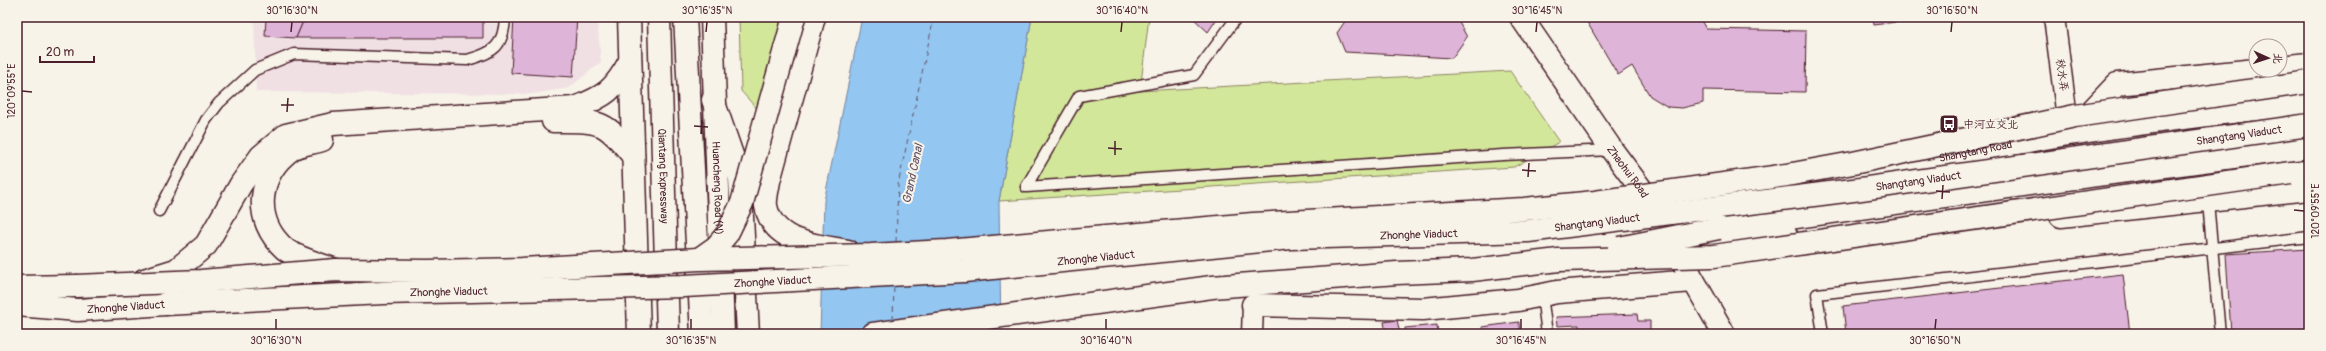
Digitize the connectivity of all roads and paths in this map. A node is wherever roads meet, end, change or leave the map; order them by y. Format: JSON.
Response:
{"nodes":[{"id":1,"x":505,"y":17,"type":"edge"},
{"id":2,"x":629,"y":17,"type":"edge"},
{"id":3,"x":659,"y":17,"type":"edge"},
{"id":4,"x":685,"y":17,"type":"edge"},
{"id":5,"x":712,"y":17,"type":"edge"},
{"id":6,"x":794,"y":17,"type":"edge"},
{"id":7,"x":814,"y":17,"type":"edge"},
{"id":8,"x":1237,"y":17,"type":"edge"},
{"id":9,"x":1521,"y":17,"type":"edge"},
{"id":10,"x":2054,"y":17,"type":"edge"},
{"id":11,"x":630,"y":61,"type":"junction"},
{"id":12,"x":2309,"y":64,"type":"edge"},
{"id":13,"x":2288,"y":66,"type":"edge"},
{"id":14,"x":2248,"y":71,"type":"edge"},
{"id":15,"x":2309,"y":82,"type":"edge"},
{"id":16,"x":714,"y":100,"type":"junction"},
{"id":17,"x":2309,"y":103,"type":"edge"},
{"id":18,"x":2309,"y":125,"type":"edge"},
{"id":19,"x":333,"y":130,"type":"junction"},
{"id":20,"x":2070,"y":134,"type":"junction"},
{"id":21,"x":2309,"y":147,"type":"edge"},
{"id":22,"x":1612,"y":150,"type":"junction"},
{"id":23,"x":633,"y":156,"type":"junction"},
{"id":24,"x":2300,"y":173,"type":"edge"},
{"id":25,"x":2309,"y":189,"type":"edge"},
{"id":26,"x":1642,"y":190,"type":"junction"},
{"id":27,"x":2208,"y":202,"type":"junction"},
{"id":28,"x":159,"y":211,"type":"dead end"},
{"id":29,"x":1456,"y":213,"type":"junction"},
{"id":30,"x":1528,"y":230,"type":"junction"},
{"id":31,"x":2309,"y":237,"type":"edge"},
{"id":32,"x":2212,"y":247,"type":"junction"},
{"id":33,"x":1674,"y":248,"type":"junction"},
{"id":34,"x":871,"y":255,"type":"junction"},
{"id":35,"x":698,"y":259,"type":"junction"},
{"id":36,"x":1559,"y":260,"type":"junction"},
{"id":37,"x":336,"y":270,"type":"junction"},
{"id":38,"x":1693,"y":282,"type":"junction"},
{"id":39,"x":132,"y":284,"type":"junction"},
{"id":40,"x":17,"y":287,"type":"edge"},
{"id":41,"x":1542,"y":295,"type":"junction"},
{"id":42,"x":17,"y":305,"type":"edge"},
{"id":43,"x":1253,"y":305,"type":"joint"},
{"id":44,"x":78,"y":310,"type":"junction"},
{"id":45,"x":17,"y":311,"type":"edge"},
{"id":46,"x":639,"y":334,"type":"edge"},
{"id":47,"x":668,"y":334,"type":"edge"},
{"id":48,"x":702,"y":334,"type":"edge"},
{"id":49,"x":723,"y":334,"type":"edge"},
{"id":50,"x":748,"y":334,"type":"edge"},
{"id":51,"x":873,"y":334,"type":"edge"},
{"id":52,"x":1252,"y":334,"type":"edge"},
{"id":53,"x":1547,"y":334,"type":"edge"},
{"id":54,"x":1724,"y":334,"type":"edge"},
{"id":55,"x":1823,"y":334,"type":"edge"},
{"id":56,"x":2220,"y":334,"type":"edge"}],
"edges":[{"from":1,"to":28,"type":"lane"},
{"from":2,"to":11,"type":"main road"},
{"from":3,"to":47,"type":"main road","name":"Qiantang Expressway"},
{"from":4,"to":48,"type":"main road","bridge":true},
{"from":5,"to":16,"type":"main road","name":"Huancheng Road (N)"},
{"from":6,"to":35,"type":"main road","bridge":true},
{"from":7,"to":34,"type":"main road","bridge":true},
{"from":8,"to":22,"type":"lane"},
{"from":9,"to":22,"type":"main road","name":"Zhaohui Road"},
{"from":10,"to":20,"type":"street","name":"秋水弄"},
{"from":11,"to":19,"type":"main road"},
{"from":11,"to":23,"type":"main road"},
{"from":12,"to":13,"type":"main road"},
{"from":14,"to":20,"type":"main road"},
{"from":15,"to":29,"type":"main road","bridge":true},
{"from":16,"to":49,"type":"main road","name":"Huancheng Road (N)"},
{"from":16,"to":50,"type":"main road"},
{"from":17,"to":20,"type":"main road","name":"Shangtang Road"},
{"from":18,"to":30,"type":"main road","name":"Shangtang Viaduct","bridge":true},
{"from":19,"to":23,"type":"main road"},
{"from":19,"to":37,"type":"main road"},
{"from":19,"to":39,"type":"main road","bridge":true},
{"from":20,"to":26,"type":"main road","name":"Shangtang Road"},
{"from":21,"to":36,"type":"main road","name":"Shangtang Viaduct","bridge":true},
{"from":22,"to":26,"type":"main road","name":"Zhaohui Road"},
{"from":23,"to":46,"type":"main road"},
{"from":24,"to":36,"type":"main road","bridge":true},
{"from":25,"to":27,"type":"main road"},
{"from":26,"to":33,"type":"main road","name":"Zhaohui Road"},
{"from":27,"to":32,"type":"lane"},
{"from":27,"to":33,"type":"main road"},
{"from":29,"to":30,"type":"main road","bridge":true},
{"from":29,"to":34,"type":"main road","bridge":true},
{"from":30,"to":44,"type":"main road","name":"Zhonghe Viaduct","bridge":true},
{"from":31,"to":32,"type":"lane"},
{"from":32,"to":55,"type":"lane"},
{"from":32,"to":56,"type":"lane"},
{"from":33,"to":38,"type":"main road","name":"Zhaohui Road"},
{"from":34,"to":35,"type":"main road","bridge":true},
{"from":35,"to":37,"type":"main road","bridge":true},
{"from":36,"to":51,"type":"main road"},
{"from":37,"to":39,"type":"main road","bridge":true},
{"from":38,"to":41,"type":"main road"},
{"from":38,"to":54,"type":"main road","name":"Zhaohui Road"},
{"from":39,"to":40,"type":"main road","bridge":true},
{"from":41,"to":43,"type":"main road"},
{"from":41,"to":53,"type":"lane"},
{"from":42,"to":44,"type":"main road","name":"Zhonghe Viaduct"},
{"from":43,"to":52,"type":"street"},
{"from":44,"to":45,"type":"main road"}]}
